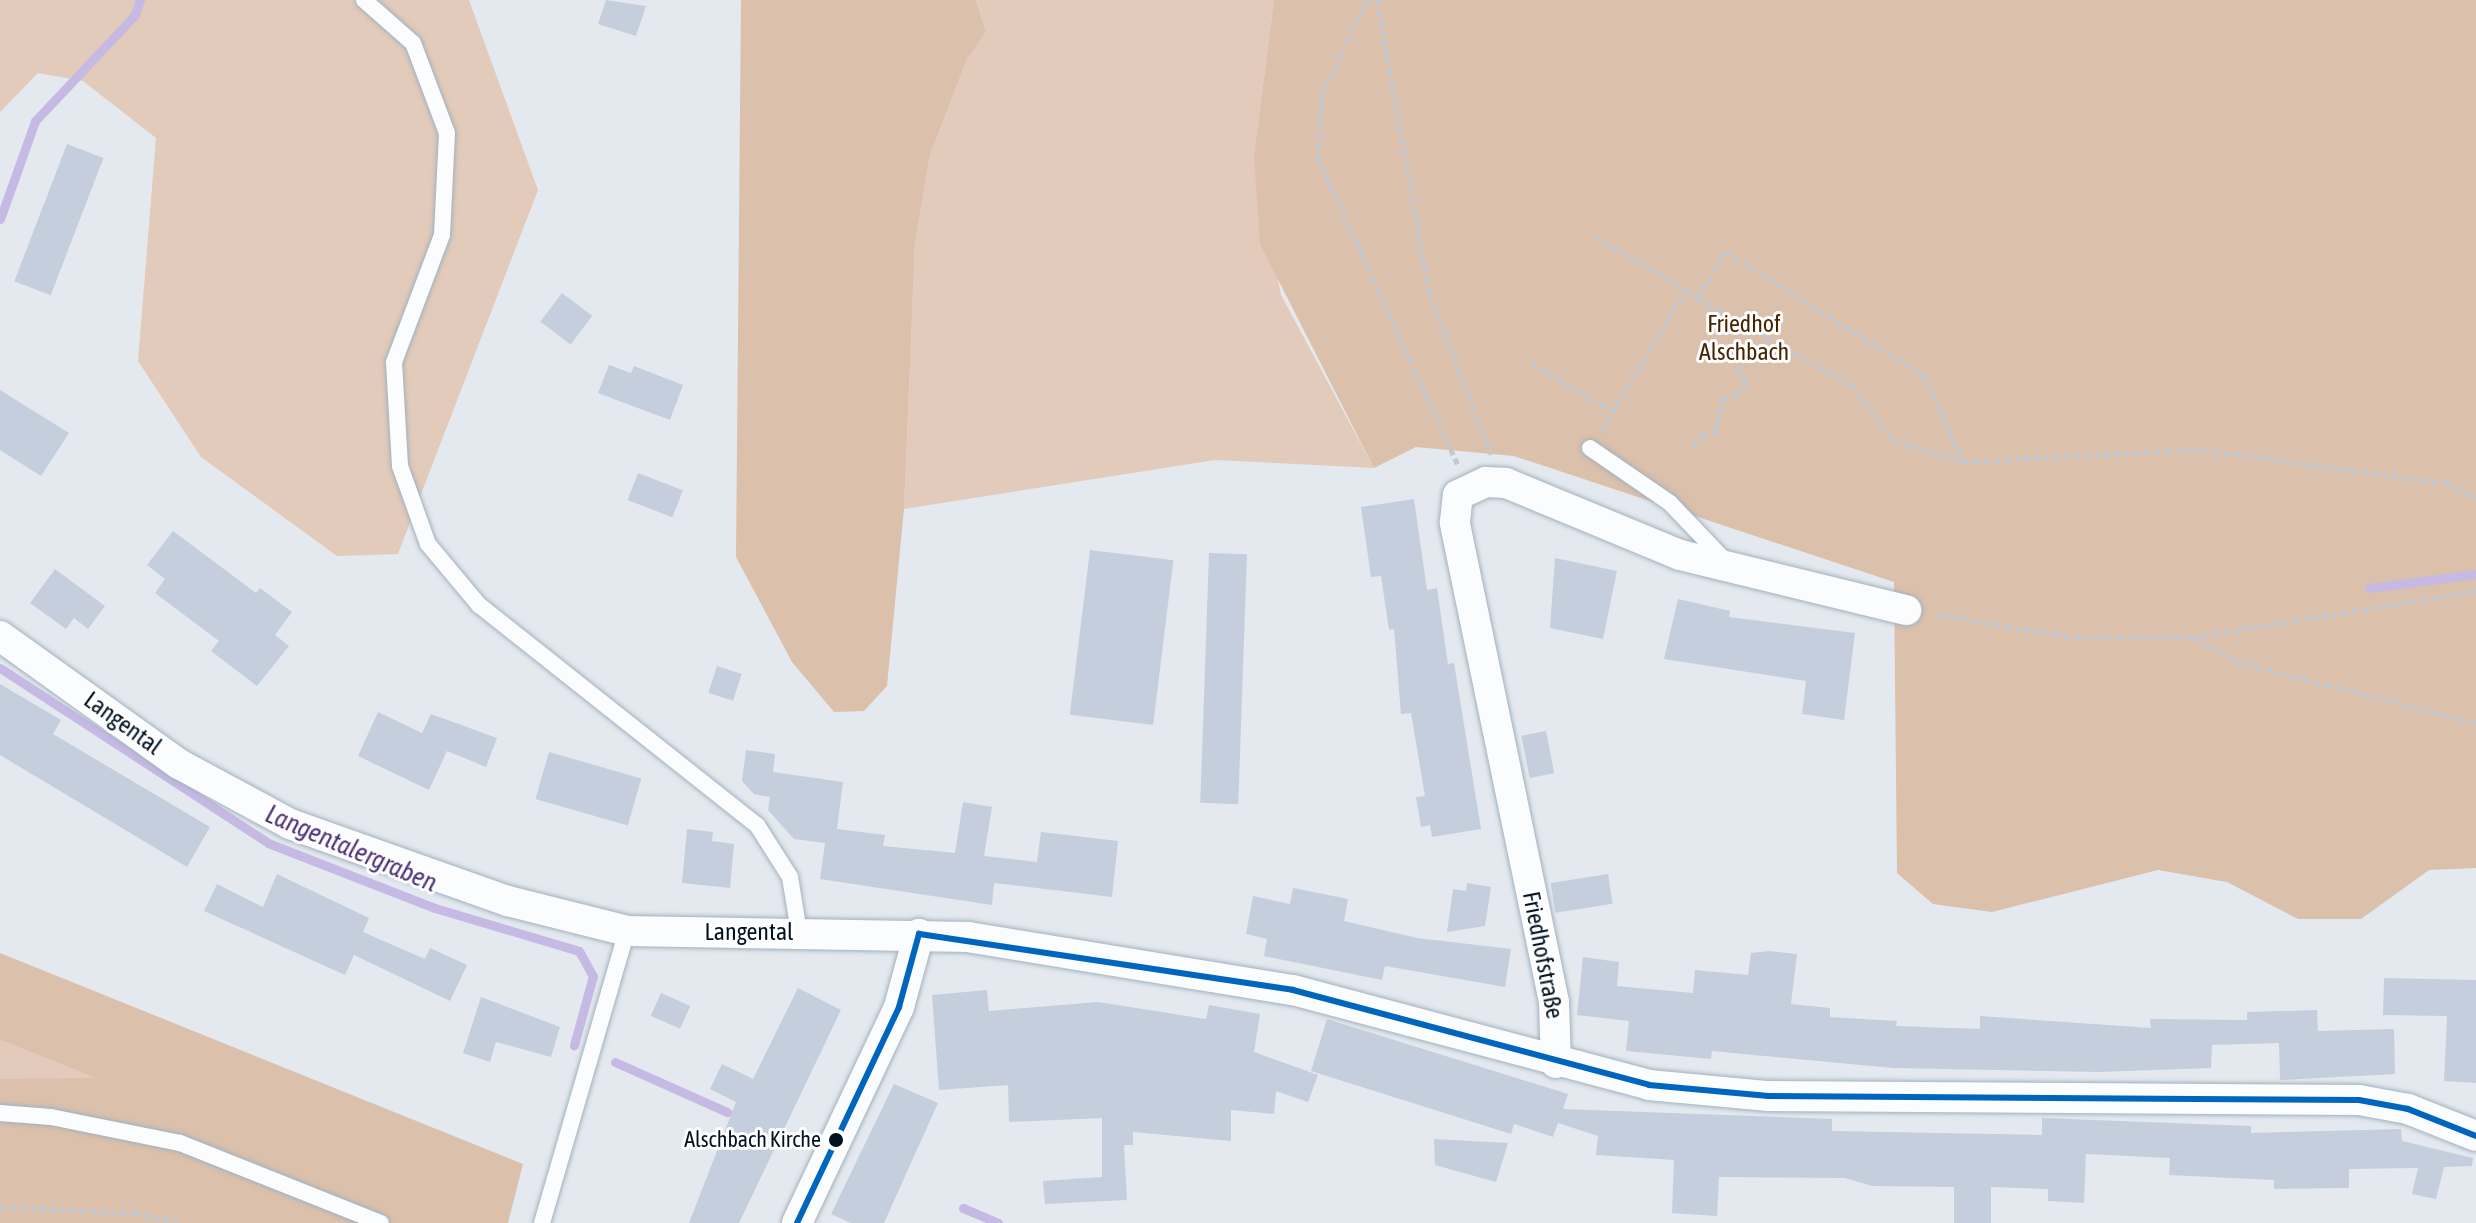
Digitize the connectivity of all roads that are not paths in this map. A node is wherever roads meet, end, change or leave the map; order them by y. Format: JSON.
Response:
{"nodes":[{"id":1,"x":364,"y":0,"type":"edge"},
{"id":2,"x":1590,"y":448,"type":"road end"},
{"id":3,"x":1731,"y":568,"type":"junction"},
{"id":4,"x":1906,"y":610,"type":"road end"},
{"id":5,"x":0,"y":636,"type":"edge"},
{"id":6,"x":627,"y":931,"type":"junction"},
{"id":7,"x":799,"y":932,"type":"junction"},
{"id":8,"x":919,"y":934,"type":"junction"},
{"id":9,"x":1556,"y":1063,"type":"junction"},
{"id":10,"x":0,"y":1113,"type":"edge"},
{"id":11,"x":2476,"y":1136,"type":"edge"},
{"id":12,"x":381,"y":1223,"type":"edge"},
{"id":13,"x":542,"y":1223,"type":"edge"},
{"id":14,"x":797,"y":1223,"type":"edge"}],
"edges":[{"from":1,"to":7,"type":"lane"},
{"from":2,"to":3,"type":"lane"},
{"from":3,"to":4,"type":"street"},
{"from":3,"to":9,"type":"street","name":"Friedhofstraße"},
{"from":5,"to":6,"type":"street","name":"Langental"},
{"from":6,"to":7,"type":"street","name":"Langental"},
{"from":6,"to":13,"type":"lane"},
{"from":7,"to":8,"type":"street","name":"Langental"},
{"from":8,"to":9,"type":"street","name":"Langental"},
{"from":8,"to":14,"type":"street"},
{"from":9,"to":11,"type":"street"},
{"from":10,"to":12,"type":"lane"}]}
